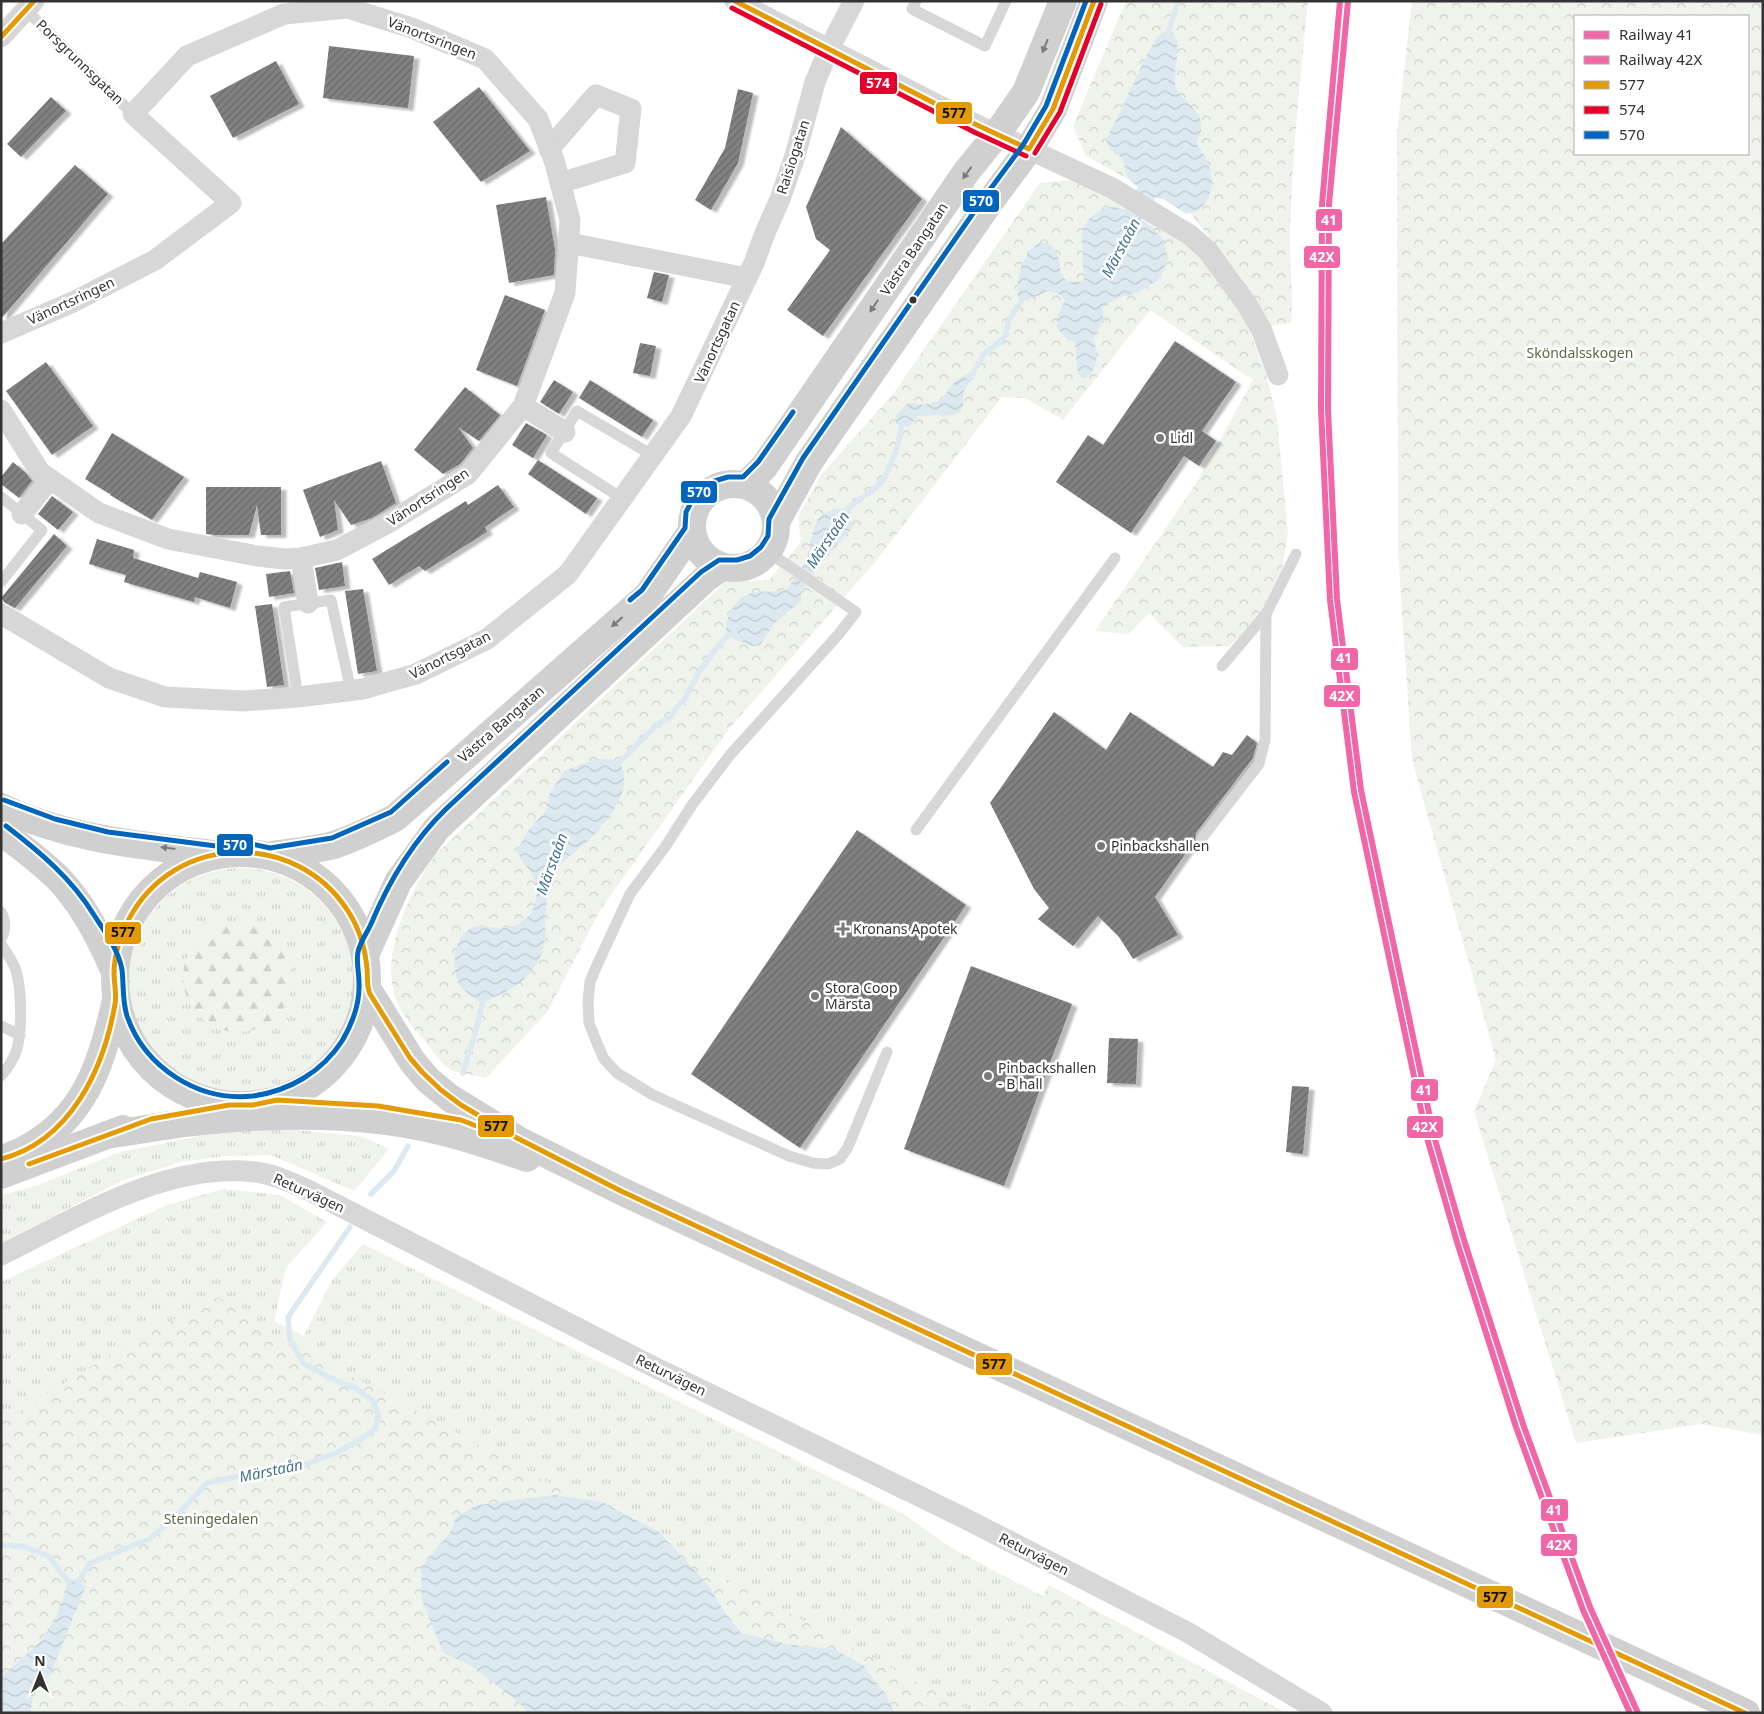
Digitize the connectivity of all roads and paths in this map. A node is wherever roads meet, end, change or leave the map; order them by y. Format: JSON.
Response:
{"nodes":[{"id":1,"x":735,"y":1,"type":"edge"},
{"id":2,"x":854,"y":1,"type":"edge"},
{"id":3,"x":916,"y":1,"type":"edge"},
{"id":4,"x":1006,"y":1,"type":"edge"},
{"id":5,"x":1063,"y":1,"type":"edge"},
{"id":6,"x":1094,"y":1,"type":"edge"},
{"id":7,"x":30,"y":6,"type":"edge"},
{"id":8,"x":1,"y":37,"type":"edge"},
{"id":9,"x":829,"y":49,"type":"junction"},
{"id":10,"x":134,"y":114,"type":"junction"},
{"id":11,"x":997,"y":134,"type":"junction"},
{"id":12,"x":549,"y":148,"type":"junction"},
{"id":13,"x":1029,"y":148,"type":"junction"},
{"id":14,"x":560,"y":183,"type":"junction"},
{"id":15,"x":569,"y":243,"type":"junction"},
{"id":16,"x":751,"y":270,"type":"junction"},
{"id":17,"x":1,"y":333,"type":"edge"},
{"id":18,"x":1278,"y":375,"type":"dead end"},
{"id":19,"x":524,"y":406,"type":"junction"},
{"id":20,"x":1,"y":410,"type":"edge"},
{"id":21,"x":565,"y":432,"type":"junction"},
{"id":22,"x":654,"y":456,"type":"junction"},
{"id":23,"x":50,"y":479,"type":"junction"},
{"id":24,"x":746,"y":485,"type":"junction"},
{"id":25,"x":1,"y":498,"type":"edge"},
{"id":26,"x":623,"y":499,"type":"junction"},
{"id":27,"x":22,"y":514,"type":"junction"},
{"id":28,"x":776,"y":522,"type":"junction"},
{"id":29,"x":692,"y":531,"type":"junction"},
{"id":30,"x":1296,"y":554,"type":"dead end"},
{"id":31,"x":301,"y":558,"type":"junction"},
{"id":32,"x":1115,"y":558,"type":"dead end"},
{"id":33,"x":778,"y":559,"type":"junction"},
{"id":34,"x":722,"y":567,"type":"junction"},
{"id":35,"x":1,"y":582,"type":"edge"},
{"id":36,"x":308,"y":603,"type":"junction"},
{"id":37,"x":1,"y":614,"type":"edge"},
{"id":38,"x":1266,"y":614,"type":"junction"},
{"id":39,"x":1222,"y":666,"type":"dead end"},
{"id":40,"x":351,"y":691,"type":"junction"},
{"id":41,"x":298,"y":697,"type":"junction"},
{"id":42,"x":1,"y":807,"type":"edge"},
{"id":43,"x":916,"y":830,"type":"dead end"},
{"id":44,"x":1,"y":832,"type":"edge"},
{"id":45,"x":1202,"y":838,"type":"dead end"},
{"id":46,"x":216,"y":854,"type":"junction"},
{"id":47,"x":270,"y":856,"type":"junction"},
{"id":48,"x":1,"y":912,"type":"edge"},
{"id":49,"x":1,"y":939,"type":"edge"},
{"id":50,"x":1,"y":944,"type":"edge"},
{"id":51,"x":365,"y":955,"type":"junction"},
{"id":52,"x":114,"y":970,"type":"junction"},
{"id":53,"x":367,"y":988,"type":"junction"},
{"id":54,"x":116,"y":1000,"type":"junction"},
{"id":55,"x":1,"y":1026,"type":"edge"},
{"id":56,"x":20,"y":1036,"type":"junction"},
{"id":57,"x":887,"y":1052,"type":"dead end"},
{"id":58,"x":1,"y":1076,"type":"edge"},
{"id":59,"x":277,"y":1100,"type":"junction"},
{"id":60,"x":229,"y":1105,"type":"junction"},
{"id":61,"x":107,"y":1135,"type":"junction"},
{"id":62,"x":518,"y":1140,"type":"junction"},
{"id":63,"x":1,"y":1159,"type":"edge"},
{"id":64,"x":1,"y":1175,"type":"edge"},
{"id":65,"x":621,"y":1191,"type":"junction"},
{"id":66,"x":1,"y":1256,"type":"edge"},
{"id":67,"x":1322,"y":1713,"type":"edge"},
{"id":68,"x":1746,"y":1713,"type":"edge"}],
"edges":[{"from":1,"to":9,"type":"street"},
{"from":2,"to":9,"type":"street","name":"Raisiogatan"},
{"from":3,"to":4,"type":"lane"},
{"from":5,"to":11,"type":"street","name":"Västra Bangatan","one_way":true},
{"from":6,"to":13,"type":"street"},
{"from":7,"to":8,"type":"street"},
{"from":7,"to":10,"type":"lane","name":"Porsgrunnsgatan"},
{"from":9,"to":11,"type":"street"},
{"from":9,"to":16,"type":"street","name":"Raisiogatan"},
{"from":10,"to":12,"type":"street","name":"Vänortsringen"},
{"from":10,"to":17,"type":"street","name":"Vänortsringen"},
{"from":11,"to":13,"type":"street"},
{"from":11,"to":24,"type":"street","name":"Västra Bangatan","one_way":true},
{"from":12,"to":14,"type":"street","name":"Vänortsringen"},
{"from":12,"to":14,"type":"street"},
{"from":13,"to":18,"type":"street"},
{"from":13,"to":28,"type":"street"},
{"from":14,"to":15,"type":"street","name":"Vänortsringen"},
{"from":15,"to":16,"type":"street"},
{"from":15,"to":19,"type":"street","name":"Vänortsringen"},
{"from":16,"to":22,"type":"street","name":"Vänortsgatan"},
{"from":19,"to":21,"type":"street"},
{"from":19,"to":31,"type":"street","name":"Vänortsringen"},
{"from":20,"to":23,"type":"street","name":"Vänortsringen"},
{"from":21,"to":22,"type":"lane"},
{"from":21,"to":26,"type":"lane"},
{"from":22,"to":26,"type":"street","name":"Vänortsgatan"},
{"from":23,"to":27,"type":"street"},
{"from":23,"to":31,"type":"street","name":"Vänortsringen"},
{"from":24,"to":28,"type":"street"},
{"from":24,"to":29,"type":"street","name":"Västra Bangatan"},
{"from":25,"to":27,"type":"lane"},
{"from":26,"to":40,"type":"street","name":"Vänortsgatan"},
{"from":27,"to":35,"type":"lane"},
{"from":28,"to":33,"type":"street"},
{"from":29,"to":34,"type":"street"},
{"from":29,"to":47,"type":"street","name":"Västra Bangatan","one_way":true},
{"from":30,"to":38,"type":"lane"},
{"from":31,"to":36,"type":"street"},
{"from":32,"to":43,"type":"lane"},
{"from":33,"to":34,"type":"street"},
{"from":33,"to":57,"type":"lane"},
{"from":34,"to":51,"type":"street"},
{"from":36,"to":40,"type":"lane"},
{"from":36,"to":41,"type":"lane"},
{"from":37,"to":41,"type":"street","name":"Vänortsgatan"},
{"from":38,"to":39,"type":"lane"},
{"from":38,"to":45,"type":"lane"},
{"from":40,"to":41,"type":"street","name":"Vänortsgatan"},
{"from":46,"to":42,"type":"street","one_way":true},
{"from":44,"to":52,"type":"street"},
{"from":46,"to":47,"type":"street"},
{"from":46,"to":52,"type":"street"},
{"from":47,"to":51,"type":"street"},
{"from":48,"to":49,"type":"lane"},
{"from":50,"to":56,"type":"lane"},
{"from":51,"to":53,"type":"street"},
{"from":52,"to":54,"type":"street"},
{"from":53,"to":59,"type":"street"},
{"from":53,"to":62,"type":"street"},
{"from":54,"to":60,"type":"street"},
{"from":54,"to":63,"type":"street"},
{"from":55,"to":56,"type":"lane"},
{"from":56,"to":58,"type":"lane"},
{"from":59,"to":60,"type":"street"},
{"from":59,"to":62,"type":"street"},
{"from":60,"to":61,"type":"street"},
{"from":61,"to":64,"type":"street"},
{"from":61,"to":65,"type":"street"},
{"from":62,"to":65,"type":"street"},
{"from":65,"to":68,"type":"street"},
{"from":66,"to":67,"type":"street","name":"Returvägen"}]}
